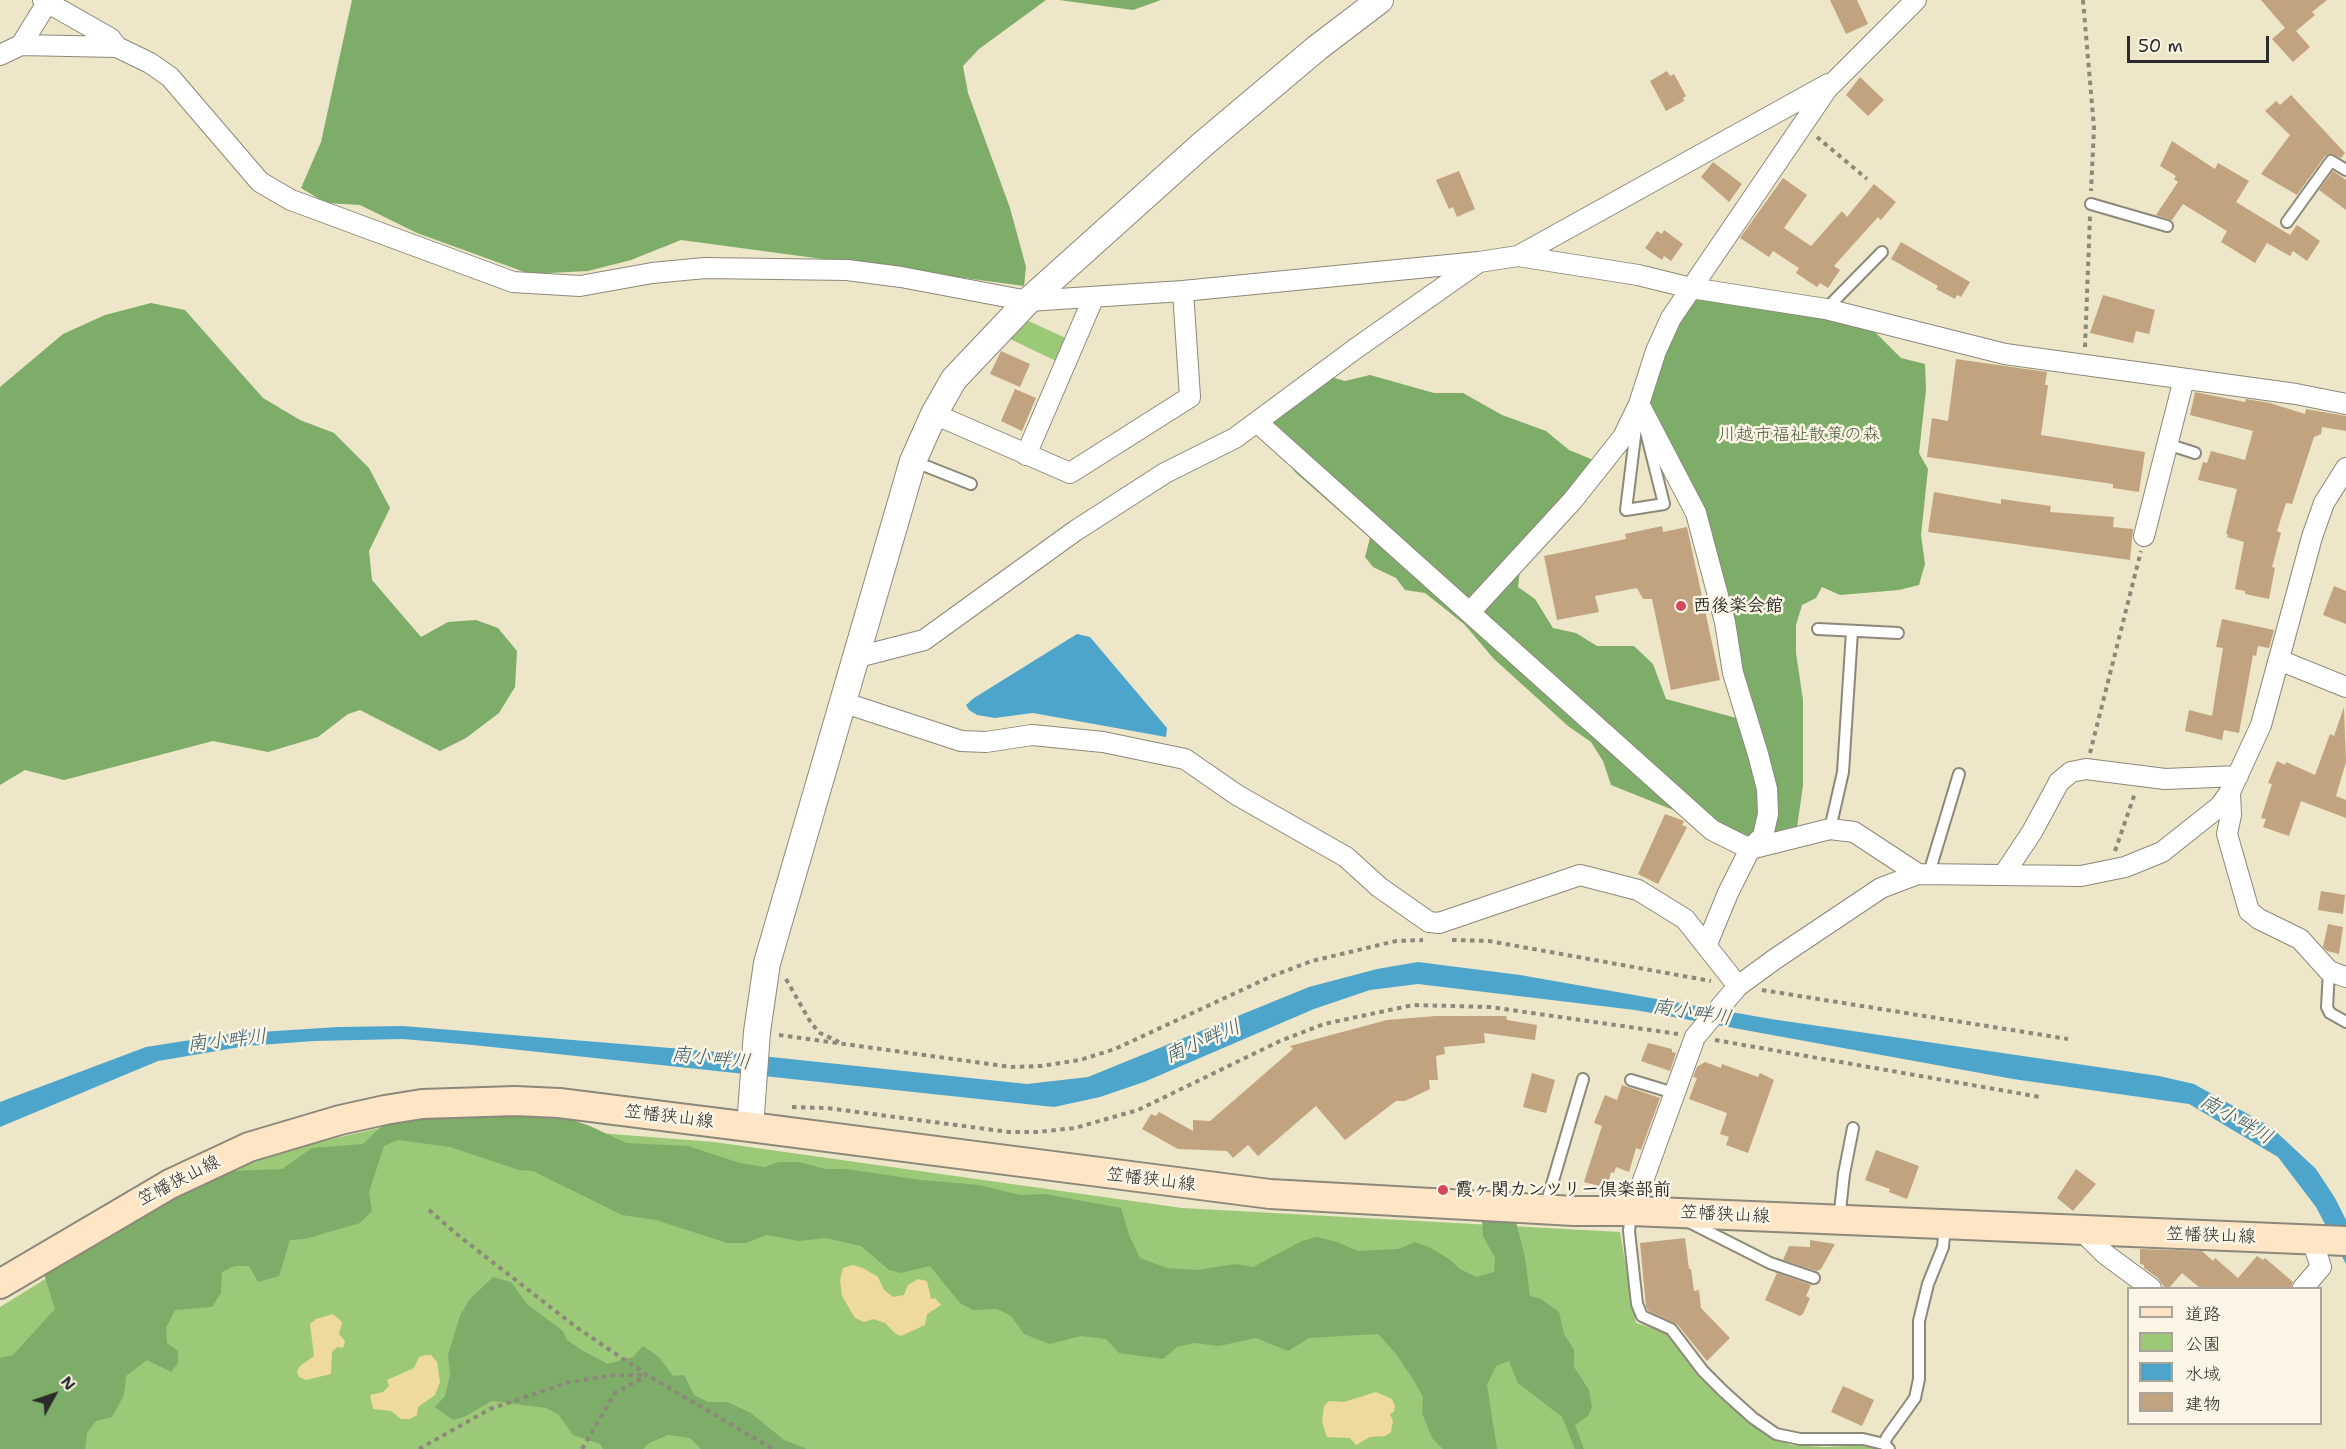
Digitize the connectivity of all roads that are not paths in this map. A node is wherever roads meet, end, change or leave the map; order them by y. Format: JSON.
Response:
{"nodes":[{"id":1,"x":1380,"y":0,"type":"edge"},
{"id":2,"x":1916,"y":0,"type":"edge"},
{"id":3,"x":45,"y":2,"type":"edge"},
{"id":4,"x":21,"y":45,"type":"junction"},
{"id":5,"x":117,"y":47,"type":"junction"},
{"id":6,"x":0,"y":55,"type":"edge"},
{"id":7,"x":1836,"y":79,"type":"junction"},
{"id":8,"x":2346,"y":170,"type":"edge"},
{"id":9,"x":2091,"y":204,"type":"road end"},
{"id":10,"x":2287,"y":222,"type":"dead end"},
{"id":11,"x":2167,"y":226,"type":"dead end"},
{"id":12,"x":1882,"y":252,"type":"dead end"},
{"id":13,"x":1518,"y":256,"type":"junction"},
{"id":14,"x":1479,"y":262,"type":"junction"},
{"id":15,"x":1691,"y":288,"type":"junction"},
{"id":16,"x":1183,"y":291,"type":"junction"},
{"id":17,"x":1093,"y":299,"type":"junction"},
{"id":18,"x":1028,"y":301,"type":"junction"},
{"id":19,"x":1826,"y":309,"type":"junction"},
{"id":20,"x":2184,"y":379,"type":"junction"},
{"id":21,"x":1639,"y":404,"type":"junction"},
{"id":22,"x":2346,"y":404,"type":"edge"},
{"id":23,"x":934,"y":414,"type":"junction"},
{"id":24,"x":1257,"y":422,"type":"junction"},
{"id":25,"x":2167,"y":444,"type":"junction"},
{"id":26,"x":2195,"y":453,"type":"dead end"},
{"id":27,"x":1026,"y":454,"type":"junction"},
{"id":28,"x":913,"y":461,"type":"junction"},
{"id":29,"x":2346,"y":468,"type":"edge"},
{"id":30,"x":971,"y":484,"type":"dead end"},
{"id":31,"x":2144,"y":536,"type":"road end"},
{"id":32,"x":1470,"y":612,"type":"junction"},
{"id":33,"x":1818,"y":629,"type":"dead end"},
{"id":34,"x":1852,"y":631,"type":"junction"},
{"id":35,"x":1898,"y":633,"type":"dead end"},
{"id":36,"x":854,"y":658,"type":"junction"},
{"id":37,"x":2279,"y":660,"type":"junction"},
{"id":38,"x":2346,"y":687,"type":"edge"},
{"id":39,"x":842,"y":702,"type":"junction"},
{"id":40,"x":1959,"y":774,"type":"dead end"},
{"id":41,"x":2234,"y":784,"type":"junction"},
{"id":42,"x":1830,"y":829,"type":"junction"},
{"id":43,"x":1750,"y":849,"type":"junction"},
{"id":44,"x":1924,"y":874,"type":"junction"},
{"id":45,"x":2004,"y":874,"type":"junction"},
{"id":46,"x":1707,"y":944,"type":"junction"},
{"id":47,"x":2337,"y":974,"type":"edge"},
{"id":48,"x":1738,"y":987,"type":"junction"},
{"id":49,"x":2346,"y":1022,"type":"edge"},
{"id":50,"x":1583,"y":1079,"type":"dead end"},
{"id":51,"x":1630,"y":1080,"type":"dead end"},
{"id":52,"x":1674,"y":1094,"type":"junction"},
{"id":53,"x":752,"y":1113,"type":"junction"},
{"id":54,"x":1853,"y":1128,"type":"dead end"},
{"id":55,"x":1545,"y":1210,"type":"junction"},
{"id":56,"x":1632,"y":1211,"type":"junction"},
{"id":57,"x":1670,"y":1212,"type":"junction"},
{"id":58,"x":1839,"y":1221,"type":"junction"},
{"id":59,"x":1945,"y":1225,"type":"junction"},
{"id":60,"x":2081,"y":1230,"type":"junction"},
{"id":61,"x":2325,"y":1240,"type":"edge"},
{"id":62,"x":1814,"y":1278,"type":"dead end"},
{"id":63,"x":0,"y":1284,"type":"edge"},
{"id":64,"x":2150,"y":1287,"type":"edge"},
{"id":65,"x":2304,"y":1287,"type":"edge"},
{"id":66,"x":1887,"y":1447,"type":"edge"}],
"edges":[{"from":1,"to":18,"type":"street"},
{"from":2,"to":7,"type":"street"},
{"from":3,"to":4,"type":"street"},
{"from":3,"to":5,"type":"street"},
{"from":4,"to":5,"type":"street"},
{"from":4,"to":6,"type":"street"},
{"from":5,"to":18,"type":"street"},
{"from":7,"to":13,"type":"street"},
{"from":7,"to":15,"type":"street"},
{"from":8,"to":10,"type":"lane"},
{"from":9,"to":11,"type":"lane"},
{"from":12,"to":19,"type":"lane"},
{"from":13,"to":14,"type":"street"},
{"from":13,"to":15,"type":"street"},
{"from":14,"to":16,"type":"street"},
{"from":14,"to":24,"type":"street"},
{"from":15,"to":19,"type":"street"},
{"from":15,"to":21,"type":"street"},
{"from":16,"to":17,"type":"street"},
{"from":16,"to":27,"type":"street"},
{"from":17,"to":18,"type":"street"},
{"from":17,"to":27,"type":"street"},
{"from":18,"to":23,"type":"street"},
{"from":19,"to":20,"type":"street"},
{"from":20,"to":22,"type":"street"},
{"from":20,"to":25,"type":"street"},
{"from":21,"to":21,"type":"lane"},
{"from":21,"to":32,"type":"street"},
{"from":21,"to":43,"type":"street"},
{"from":23,"to":27,"type":"street"},
{"from":23,"to":28,"type":"street"},
{"from":24,"to":32,"type":"street"},
{"from":24,"to":36,"type":"street"},
{"from":25,"to":26,"type":"lane"},
{"from":25,"to":31,"type":"street"},
{"from":28,"to":30,"type":"lane"},
{"from":28,"to":36,"type":"street"},
{"from":29,"to":37,"type":"street"},
{"from":32,"to":43,"type":"street"},
{"from":33,"to":34,"type":"lane"},
{"from":34,"to":35,"type":"lane"},
{"from":34,"to":42,"type":"lane"},
{"from":36,"to":39,"type":"street"},
{"from":37,"to":38,"type":"street"},
{"from":37,"to":41,"type":"street"},
{"from":39,"to":46,"type":"street"},
{"from":39,"to":53,"type":"street"},
{"from":40,"to":44,"type":"lane"},
{"from":41,"to":45,"type":"street"},
{"from":41,"to":45,"type":"street"},
{"from":41,"to":47,"type":"street"},
{"from":42,"to":43,"type":"street"},
{"from":42,"to":44,"type":"street"},
{"from":43,"to":46,"type":"street"},
{"from":44,"to":45,"type":"street"},
{"from":44,"to":48,"type":"street"},
{"from":46,"to":48,"type":"street"},
{"from":47,"to":49,"type":"lane"},
{"from":48,"to":52,"type":"street"},
{"from":50,"to":55,"type":"lane"},
{"from":51,"to":52,"type":"lane"},
{"from":52,"to":56,"type":"street"},
{"from":53,"to":55,"type":"main road","name":"笠幡狭山線"},
{"from":53,"to":63,"type":"main road","name":"笠幡狭山線"},
{"from":54,"to":58,"type":"lane"},
{"from":55,"to":56,"type":"main road","name":"笠幡狭山線"},
{"from":56,"to":57,"type":"main road","name":"笠幡狭山線"},
{"from":56,"to":66,"type":"lane"},
{"from":57,"to":58,"type":"main road","name":"笠幡狭山線"},
{"from":57,"to":62,"type":"lane"},
{"from":58,"to":59,"type":"main road","name":"笠幡狭山線"},
{"from":59,"to":60,"type":"main road","name":"笠幡狭山線"},
{"from":59,"to":66,"type":"lane"},
{"from":60,"to":61,"type":"main road","name":"笠幡狭山線"},
{"from":60,"to":64,"type":"street"},
{"from":61,"to":65,"type":"street"}]}
